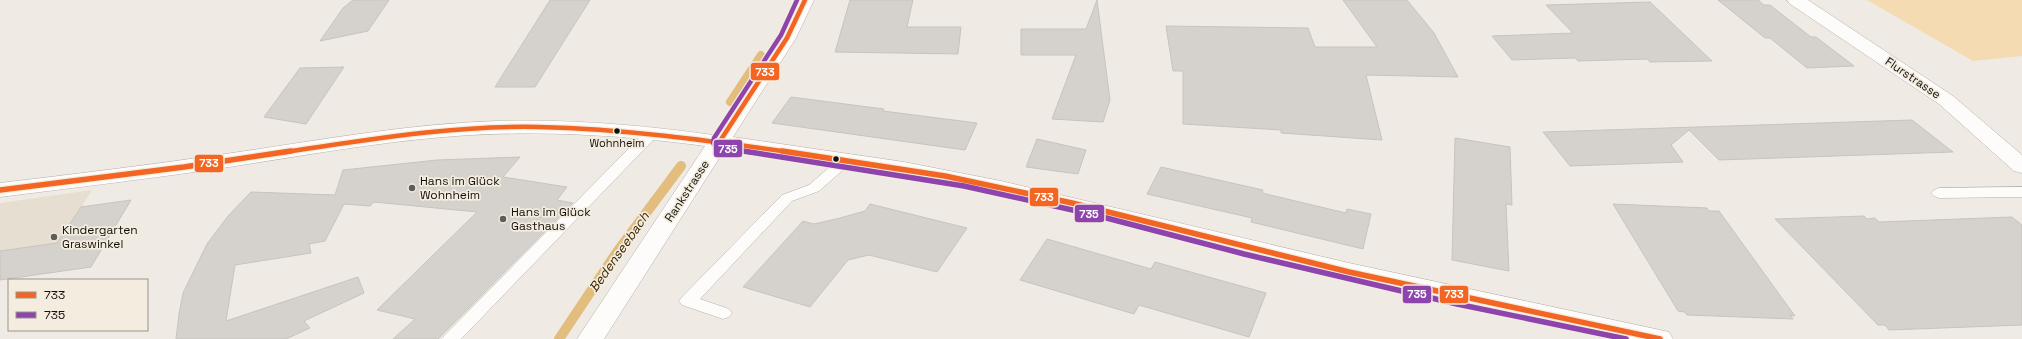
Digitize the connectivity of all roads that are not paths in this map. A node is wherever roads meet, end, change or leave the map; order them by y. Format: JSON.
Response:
{"nodes":[{"id":1,"x":805,"y":0,"type":"edge"},
{"id":2,"x":1796,"y":0,"type":"edge"},
{"id":3,"x":652,"y":133,"type":"junction"},
{"id":4,"x":720,"y":141,"type":"junction"},
{"id":5,"x":846,"y":160,"type":"junction"},
{"id":6,"x":2022,"y":166,"type":"edge"},
{"id":7,"x":0,"y":190,"type":"edge"},
{"id":8,"x":2022,"y":192,"type":"edge"},
{"id":9,"x":1939,"y":193,"type":"dead end"},
{"id":10,"x":723,"y":313,"type":"dead end"},
{"id":11,"x":450,"y":339,"type":"edge"},
{"id":12,"x":590,"y":339,"type":"edge"},
{"id":13,"x":1660,"y":339,"type":"edge"}],
"edges":[{"from":1,"to":4,"type":"street","name":"Rankstrasse"},
{"from":2,"to":6,"type":"street","name":"Flurstrasse"},
{"from":3,"to":4,"type":"street"},
{"from":3,"to":7,"type":"street"},
{"from":3,"to":11,"type":"lane"},
{"from":4,"to":5,"type":"street"},
{"from":4,"to":12,"type":"street","name":"Rankstrasse"},
{"from":5,"to":10,"type":"lane"},
{"from":5,"to":13,"type":"street"},
{"from":8,"to":9,"type":"lane"}]}
